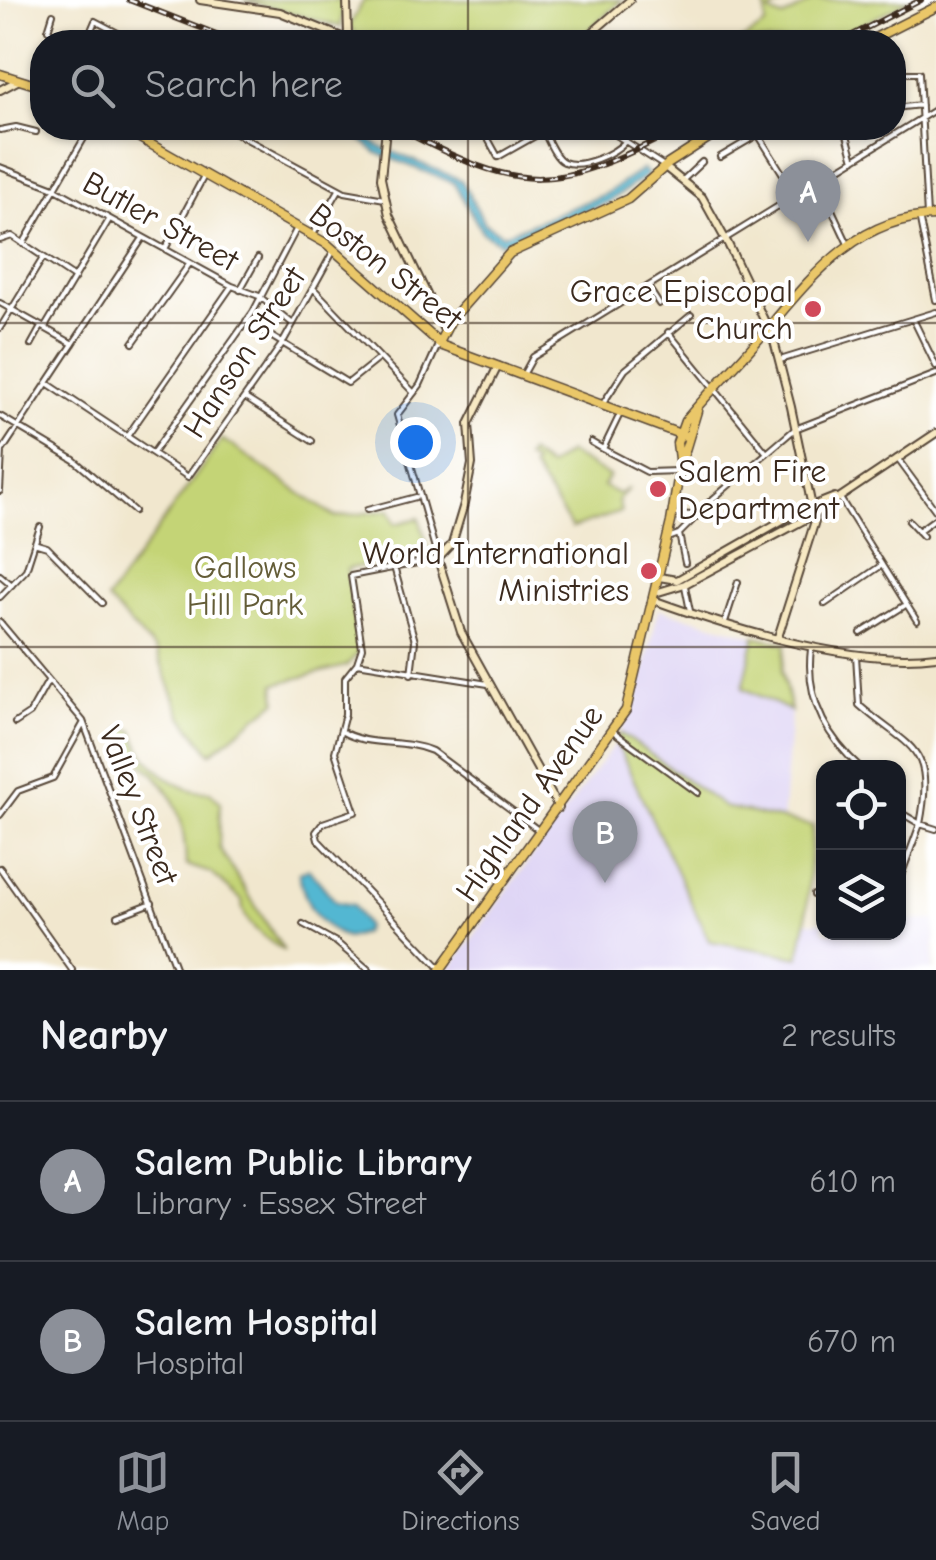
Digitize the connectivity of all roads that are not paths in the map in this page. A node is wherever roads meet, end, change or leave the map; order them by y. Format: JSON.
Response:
{"nodes":[{"id":1,"x":200,"y":0,"type":"edge"},
{"id":2,"x":347,"y":0,"type":"edge"},
{"id":3,"x":630,"y":0,"type":"edge"},
{"id":4,"x":936,"y":7,"type":"edge"},
{"id":5,"x":53,"y":14,"type":"dead end"},
{"id":6,"x":88,"y":18,"type":"dead end"},
{"id":7,"x":96,"y":22,"type":"junction"},
{"id":8,"x":50,"y":30,"type":"edge"},
{"id":9,"x":92,"y":30,"type":"edge"},
{"id":10,"x":112,"y":30,"type":"edge"},
{"id":11,"x":327,"y":30,"type":"edge"},
{"id":12,"x":350,"y":30,"type":"edge"},
{"id":13,"x":596,"y":30,"type":"edge"},
{"id":14,"x":891,"y":30,"type":"edge"},
{"id":15,"x":906,"y":73,"type":"edge"},
{"id":16,"x":0,"y":74,"type":"edge"},
{"id":17,"x":19,"y":80,"type":"junction"},
{"id":18,"x":30,"y":82,"type":"edge"},
{"id":19,"x":0,"y":90,"type":"edge"},
{"id":20,"x":921,"y":104,"type":"junction"},
{"id":21,"x":906,"y":106,"type":"edge"},
{"id":22,"x":936,"y":110,"type":"edge"},
{"id":23,"x":922,"y":118,"type":"junction"},
{"id":24,"x":906,"y":128,"type":"edge"},
{"id":25,"x":0,"y":130,"type":"edge"},
{"id":26,"x":30,"y":130,"type":"edge"},
{"id":27,"x":83,"y":140,"type":"edge"},
{"id":28,"x":144,"y":140,"type":"edge"},
{"id":29,"x":247,"y":140,"type":"edge"},
{"id":30,"x":385,"y":140,"type":"edge"},
{"id":31,"x":489,"y":140,"type":"edge"},
{"id":32,"x":525,"y":140,"type":"edge"},
{"id":33,"x":549,"y":140,"type":"edge"},
{"id":34,"x":623,"y":140,"type":"edge"},
{"id":35,"x":705,"y":140,"type":"edge"},
{"id":36,"x":749,"y":140,"type":"edge"},
{"id":37,"x":763,"y":140,"type":"edge"},
{"id":38,"x":848,"y":140,"type":"edge"},
{"id":39,"x":886,"y":140,"type":"edge"},
{"id":40,"x":626,"y":142,"type":"junction"},
{"id":41,"x":720,"y":157,"type":"dead end"},
{"id":42,"x":854,"y":160,"type":"junction"},
{"id":43,"x":702,"y":162,"type":"dead end"},
{"id":44,"x":665,"y":166,"type":"junction"},
{"id":45,"x":0,"y":167,"type":"edge"},
{"id":46,"x":205,"y":174,"type":"junction"},
{"id":47,"x":684,"y":179,"type":"junction"},
{"id":48,"x":819,"y":182,"type":"junction"},
{"id":49,"x":56,"y":188,"type":"junction"},
{"id":50,"x":339,"y":190,"type":"junction"},
{"id":51,"x":796,"y":196,"type":"junction"},
{"id":52,"x":384,"y":199,"type":"junction"},
{"id":53,"x":927,"y":216,"type":"edge"},
{"id":54,"x":110,"y":219,"type":"junction"},
{"id":55,"x":298,"y":226,"type":"junction"},
{"id":56,"x":312,"y":235,"type":"junction"},
{"id":57,"x":143,"y":238,"type":"junction"},
{"id":58,"x":725,"y":239,"type":"junction"},
{"id":59,"x":0,"y":240,"type":"edge"},
{"id":60,"x":23,"y":244,"type":"junction"},
{"id":61,"x":848,"y":244,"type":"junction"},
{"id":62,"x":165,"y":250,"type":"junction"},
{"id":63,"x":334,"y":250,"type":"junction"},
{"id":64,"x":43,"y":258,"type":"junction"},
{"id":65,"x":258,"y":258,"type":"dead end"},
{"id":66,"x":190,"y":263,"type":"junction"},
{"id":67,"x":74,"y":278,"type":"junction"},
{"id":68,"x":232,"y":286,"type":"junction"},
{"id":69,"x":648,"y":287,"type":"junction"},
{"id":70,"x":313,"y":288,"type":"junction"},
{"id":71,"x":240,"y":290,"type":"junction"},
{"id":72,"x":259,"y":296,"type":"junction"},
{"id":73,"x":936,"y":300,"type":"edge"},
{"id":74,"x":0,"y":303,"type":"edge"},
{"id":75,"x":659,"y":304,"type":"dead end"},
{"id":76,"x":11,"y":309,"type":"junction"},
{"id":77,"x":936,"y":312,"type":"edge"},
{"id":78,"x":691,"y":315,"type":"dead end"},
{"id":79,"x":913,"y":319,"type":"junction"},
{"id":80,"x":246,"y":322,"type":"junction"},
{"id":81,"x":294,"y":324,"type":"junction"},
{"id":82,"x":43,"y":326,"type":"junction"},
{"id":83,"x":0,"y":328,"type":"edge"},
{"id":84,"x":768,"y":328,"type":"junction"},
{"id":85,"x":444,"y":330,"type":"junction"},
{"id":86,"x":668,"y":332,"type":"junction"},
{"id":87,"x":133,"y":343,"type":"dead end"},
{"id":88,"x":439,"y":343,"type":"junction"},
{"id":89,"x":73,"y":344,"type":"junction"},
{"id":90,"x":282,"y":344,"type":"junction"},
{"id":91,"x":31,"y":345,"type":"dead end"},
{"id":92,"x":378,"y":359,"type":"junction"},
{"id":93,"x":780,"y":360,"type":"junction"},
{"id":94,"x":498,"y":366,"type":"junction"},
{"id":95,"x":936,"y":366,"type":"edge"},
{"id":96,"x":936,"y":374,"type":"edge"},
{"id":97,"x":524,"y":375,"type":"junction"},
{"id":98,"x":48,"y":382,"type":"junction"},
{"id":99,"x":715,"y":390,"type":"junction"},
{"id":100,"x":414,"y":393,"type":"junction"},
{"id":101,"x":245,"y":398,"type":"junction"},
{"id":102,"x":602,"y":407,"type":"junction"},
{"id":103,"x":620,"y":414,"type":"junction"},
{"id":104,"x":0,"y":416,"type":"edge"},
{"id":105,"x":16,"y":427,"type":"junction"},
{"id":106,"x":796,"y":429,"type":"junction"},
{"id":107,"x":936,"y":432,"type":"edge"},
{"id":108,"x":128,"y":435,"type":"junction"},
{"id":109,"x":684,"y":436,"type":"junction"},
{"id":110,"x":312,"y":441,"type":"dead end"},
{"id":111,"x":591,"y":442,"type":"dead end"},
{"id":112,"x":603,"y":449,"type":"junction"},
{"id":113,"x":153,"y":453,"type":"junction"},
{"id":114,"x":768,"y":454,"type":"junction"},
{"id":115,"x":898,"y":458,"type":"junction"},
{"id":116,"x":679,"y":469,"type":"junction"},
{"id":117,"x":0,"y":492,"type":"edge"},
{"id":118,"x":839,"y":496,"type":"junction"},
{"id":119,"x":418,"y":497,"type":"junction"},
{"id":120,"x":814,"y":504,"type":"junction"},
{"id":121,"x":368,"y":510,"type":"dead end"},
{"id":122,"x":702,"y":510,"type":"junction"},
{"id":123,"x":134,"y":511,"type":"dead end"},
{"id":124,"x":673,"y":514,"type":"junction"},
{"id":125,"x":815,"y":514,"type":"junction"},
{"id":126,"x":936,"y":514,"type":"edge"},
{"id":127,"x":909,"y":521,"type":"dead end"},
{"id":128,"x":40,"y":527,"type":"dead end"},
{"id":129,"x":918,"y":531,"type":"junction"},
{"id":130,"x":679,"y":534,"type":"junction"},
{"id":131,"x":923,"y":536,"type":"dead end"},
{"id":132,"x":668,"y":538,"type":"junction"},
{"id":133,"x":37,"y":544,"type":"junction"},
{"id":134,"x":438,"y":560,"type":"junction"},
{"id":135,"x":685,"y":563,"type":"dead end"},
{"id":136,"x":882,"y":565,"type":"junction"},
{"id":137,"x":394,"y":566,"type":"junction"},
{"id":138,"x":0,"y":575,"type":"edge"},
{"id":139,"x":659,"y":577,"type":"junction"},
{"id":140,"x":685,"y":580,"type":"junction"},
{"id":141,"x":738,"y":582,"type":"dead end"},
{"id":142,"x":12,"y":585,"type":"junction"},
{"id":143,"x":0,"y":597,"type":"edge"},
{"id":144,"x":654,"y":597,"type":"junction"},
{"id":145,"x":102,"y":603,"type":"dead end"},
{"id":146,"x":825,"y":604,"type":"dead end"},
{"id":147,"x":906,"y":605,"type":"junction"},
{"id":148,"x":690,"y":612,"type":"junction"},
{"id":149,"x":917,"y":621,"type":"dead end"},
{"id":150,"x":0,"y":622,"type":"edge"},
{"id":151,"x":725,"y":622,"type":"junction"},
{"id":152,"x":861,"y":633,"type":"dead end"},
{"id":153,"x":778,"y":637,"type":"junction"},
{"id":154,"x":812,"y":644,"type":"junction"},
{"id":155,"x":856,"y":655,"type":"junction"},
{"id":156,"x":936,"y":656,"type":"edge"},
{"id":157,"x":357,"y":663,"type":"junction"},
{"id":158,"x":411,"y":674,"type":"junction"},
{"id":159,"x":49,"y":680,"type":"junction"},
{"id":160,"x":490,"y":683,"type":"junction"},
{"id":161,"x":83,"y":721,"type":"junction"},
{"id":162,"x":15,"y":723,"type":"dead end"},
{"id":163,"x":341,"y":731,"type":"junction"},
{"id":164,"x":614,"y":732,"type":"junction"},
{"id":165,"x":853,"y":760,"type":"edge"},
{"id":166,"x":698,"y":794,"type":"dead end"},
{"id":167,"x":558,"y":808,"type":"junction"},
{"id":168,"x":1,"y":811,"type":"edge"},
{"id":169,"x":906,"y":816,"type":"edge"},
{"id":170,"x":920,"y":824,"type":"junction"},
{"id":171,"x":936,"y":829,"type":"edge"},
{"id":172,"x":542,"y":832,"type":"junction"},
{"id":173,"x":906,"y":862,"type":"edge"},
{"id":174,"x":0,"y":868,"type":"edge"},
{"id":175,"x":152,"y":903,"type":"junction"},
{"id":176,"x":118,"y":916,"type":"dead end"},
{"id":177,"x":303,"y":924,"type":"dead end"},
{"id":178,"x":440,"y":969,"type":"edge"},
{"id":179,"x":72,"y":970,"type":"edge"},
{"id":180,"x":176,"y":970,"type":"edge"},
{"id":181,"x":369,"y":970,"type":"edge"}],
"edges":[{"from":1,"to":11,"type":"street"},
{"from":2,"to":12,"type":"street"},
{"from":3,"to":13,"type":"street"},
{"from":4,"to":14,"type":"main road"},
{"from":5,"to":8,"type":"street"},
{"from":6,"to":7,"type":"street"},
{"from":7,"to":9,"type":"street"},
{"from":7,"to":10,"type":"street"},
{"from":15,"to":20,"type":"street"},
{"from":16,"to":17,"type":"main road"},
{"from":17,"to":18,"type":"main road"},
{"from":17,"to":19,"type":"street"},
{"from":20,"to":21,"type":"street"},
{"from":20,"to":23,"type":"street"},
{"from":22,"to":23,"type":"street"},
{"from":23,"to":24,"type":"street"},
{"from":23,"to":53,"type":"street"},
{"from":25,"to":26,"type":"street"},
{"from":27,"to":49,"type":"street"},
{"from":28,"to":46,"type":"main road","name":"Boston Street"},
{"from":29,"to":50,"type":"street"},
{"from":30,"to":52,"type":"street"},
{"from":31,"to":32,"type":"street"},
{"from":33,"to":40,"type":"street"},
{"from":34,"to":40,"type":"street"},
{"from":35,"to":44,"type":"main road"},
{"from":36,"to":41,"type":"street"},
{"from":37,"to":51,"type":"street"},
{"from":38,"to":42,"type":"street"},
{"from":39,"to":42,"type":"street"},
{"from":40,"to":44,"type":"street"},
{"from":42,"to":48,"type":"street"},
{"from":43,"to":47,"type":"street"},
{"from":44,"to":47,"type":"street"},
{"from":44,"to":85,"type":"main road"},
{"from":45,"to":49,"type":"street","name":"Butler Street"},
{"from":46,"to":55,"type":"main road","name":"Boston Street"},
{"from":46,"to":62,"type":"street"},
{"from":47,"to":58,"type":"street"},
{"from":48,"to":51,"type":"street"},
{"from":48,"to":61,"type":"street"},
{"from":49,"to":54,"type":"street","name":"Butler Street"},
{"from":49,"to":60,"type":"street"},
{"from":50,"to":52,"type":"street"},
{"from":50,"to":56,"type":"street"},
{"from":51,"to":58,"type":"street"},
{"from":52,"to":85,"type":"street"},
{"from":53,"to":61,"type":"main road"},
{"from":53,"to":73,"type":"street"},
{"from":54,"to":57,"type":"street","name":"Butler Street"},
{"from":54,"to":67,"type":"street"},
{"from":55,"to":56,"type":"main road","name":"Boston Street"},
{"from":55,"to":72,"type":"street"},
{"from":56,"to":63,"type":"main road","name":"Boston Street"},
{"from":57,"to":62,"type":"street","name":"Butler Street"},
{"from":57,"to":89,"type":"street"},
{"from":58,"to":69,"type":"street"},
{"from":58,"to":84,"type":"street"},
{"from":59,"to":60,"type":"street"},
{"from":60,"to":64,"type":"street"},
{"from":61,"to":84,"type":"main road"},
{"from":62,"to":66,"type":"street","name":"Butler Street"},
{"from":63,"to":70,"type":"street","name":"Hanson Street"},
{"from":63,"to":88,"type":"main road","name":"Boston Street"},
{"from":64,"to":67,"type":"street"},
{"from":64,"to":76,"type":"street"},
{"from":65,"to":71,"type":"street"},
{"from":66,"to":68,"type":"street","name":"Butler Street"},
{"from":66,"to":87,"type":"street"},
{"from":67,"to":82,"type":"street"},
{"from":68,"to":71,"type":"street","name":"Butler Street"},
{"from":68,"to":108,"type":"street"},
{"from":69,"to":75,"type":"street"},
{"from":69,"to":97,"type":"street"},
{"from":70,"to":81,"type":"street","name":"Hanson Street"},
{"from":70,"to":92,"type":"street"},
{"from":71,"to":72,"type":"street","name":"Butler Street"},
{"from":72,"to":80,"type":"street"},
{"from":72,"to":81,"type":"street","name":"Butler Street"},
{"from":74,"to":76,"type":"street"},
{"from":76,"to":82,"type":"street"},
{"from":76,"to":83,"type":"street"},
{"from":77,"to":79,"type":"street"},
{"from":78,"to":86,"type":"street"},
{"from":79,"to":93,"type":"street"},
{"from":79,"to":95,"type":"street"},
{"from":80,"to":90,"type":"street"},
{"from":80,"to":113,"type":"street"},
{"from":81,"to":90,"type":"street","name":"Hanson Street"},
{"from":82,"to":89,"type":"street"},
{"from":82,"to":91,"type":"street"},
{"from":84,"to":93,"type":"street"},
{"from":84,"to":99,"type":"main road"},
{"from":85,"to":88,"type":"main road"},
{"from":86,"to":99,"type":"street"},
{"from":86,"to":102,"type":"street"},
{"from":88,"to":94,"type":"main road","name":"Boston Street"},
{"from":88,"to":100,"type":"street"},
{"from":89,"to":98,"type":"street"},
{"from":90,"to":92,"type":"street"},
{"from":90,"to":101,"type":"street","name":"Hanson Street"},
{"from":92,"to":100,"type":"street"},
{"from":93,"to":106,"type":"street"},
{"from":94,"to":97,"type":"main road","name":"Boston Street"},
{"from":94,"to":134,"type":"street"},
{"from":96,"to":106,"type":"street"},
{"from":97,"to":102,"type":"main road","name":"Boston Street"},
{"from":98,"to":105,"type":"street"},
{"from":98,"to":108,"type":"street"},
{"from":99,"to":109,"type":"main road"},
{"from":99,"to":114,"type":"street"},
{"from":100,"to":119,"type":"street"},
{"from":101,"to":110,"type":"street"},
{"from":101,"to":113,"type":"street","name":"Hanson Street"},
{"from":102,"to":103,"type":"main road","name":"Boston Street"},
{"from":103,"to":109,"type":"main road","name":"Boston Street"},
{"from":103,"to":112,"type":"street"},
{"from":104,"to":105,"type":"street"},
{"from":105,"to":117,"type":"street"},
{"from":105,"to":123,"type":"street"},
{"from":106,"to":114,"type":"street"},
{"from":106,"to":120,"type":"street"},
{"from":107,"to":115,"type":"street"},
{"from":108,"to":113,"type":"street"},
{"from":109,"to":116,"type":"main road","name":"Highland Avenue"},
{"from":111,"to":112,"type":"street"},
{"from":112,"to":116,"type":"street"},
{"from":114,"to":122,"type":"street"},
{"from":115,"to":118,"type":"street"},
{"from":115,"to":126,"type":"street"},
{"from":116,"to":124,"type":"main road","name":"Highland Avenue"},
{"from":118,"to":120,"type":"street"},
{"from":118,"to":125,"type":"street"},
{"from":118,"to":136,"type":"street"},
{"from":119,"to":121,"type":"street"},
{"from":119,"to":134,"type":"street"},
{"from":120,"to":125,"type":"street"},
{"from":120,"to":140,"type":"street"},
{"from":122,"to":124,"type":"street"},
{"from":122,"to":130,"type":"street"},
{"from":124,"to":132,"type":"main road","name":"Highland Avenue"},
{"from":125,"to":140,"type":"street"},
{"from":125,"to":153,"type":"street"},
{"from":126,"to":129,"type":"street"},
{"from":127,"to":129,"type":"street"},
{"from":128,"to":133,"type":"street"},
{"from":129,"to":131,"type":"street"},
{"from":130,"to":132,"type":"street"},
{"from":130,"to":135,"type":"street"},
{"from":132,"to":139,"type":"main road","name":"Highland Avenue"},
{"from":133,"to":142,"type":"street"},
{"from":133,"to":145,"type":"street"},
{"from":134,"to":137,"type":"street"},
{"from":134,"to":160,"type":"street"},
{"from":136,"to":146,"type":"street"},
{"from":136,"to":147,"type":"street"},
{"from":137,"to":157,"type":"street"},
{"from":137,"to":158,"type":"street"},
{"from":138,"to":142,"type":"street"},
{"from":139,"to":140,"type":"street"},
{"from":139,"to":144,"type":"main road","name":"Highland Avenue"},
{"from":140,"to":144,"type":"street"},
{"from":140,"to":148,"type":"street"},
{"from":141,"to":151,"type":"street"},
{"from":142,"to":143,"type":"street"},
{"from":144,"to":148,"type":"street"},
{"from":144,"to":164,"type":"main road","name":"Highland Avenue"},
{"from":147,"to":149,"type":"street"},
{"from":147,"to":152,"type":"street"},
{"from":148,"to":151,"type":"street"},
{"from":150,"to":159,"type":"street","name":"Valley Street"},
{"from":151,"to":153,"type":"street"},
{"from":153,"to":154,"type":"street"},
{"from":154,"to":155,"type":"street"},
{"from":154,"to":165,"type":"street"},
{"from":155,"to":156,"type":"street"},
{"from":155,"to":170,"type":"street"},
{"from":157,"to":158,"type":"street"},
{"from":157,"to":163,"type":"street"},
{"from":158,"to":160,"type":"street"},
{"from":159,"to":161,"type":"street","name":"Valley Street"},
{"from":159,"to":162,"type":"street"},
{"from":160,"to":167,"type":"street"},
{"from":161,"to":168,"type":"street"},
{"from":161,"to":175,"type":"street","name":"Valley Street"},
{"from":163,"to":172,"type":"street"},
{"from":163,"to":178,"type":"street"},
{"from":164,"to":166,"type":"street"},
{"from":164,"to":167,"type":"main road","name":"Highland Avenue"},
{"from":167,"to":172,"type":"main road","name":"Highland Avenue"},
{"from":169,"to":170,"type":"street"},
{"from":170,"to":171,"type":"street"},
{"from":170,"to":173,"type":"street"},
{"from":172,"to":178,"type":"main road","name":"Highland Avenue"},
{"from":174,"to":179,"type":"street"},
{"from":175,"to":176,"type":"street"},
{"from":175,"to":180,"type":"street","name":"Valley Street"},
{"from":177,"to":181,"type":"street"}]}
